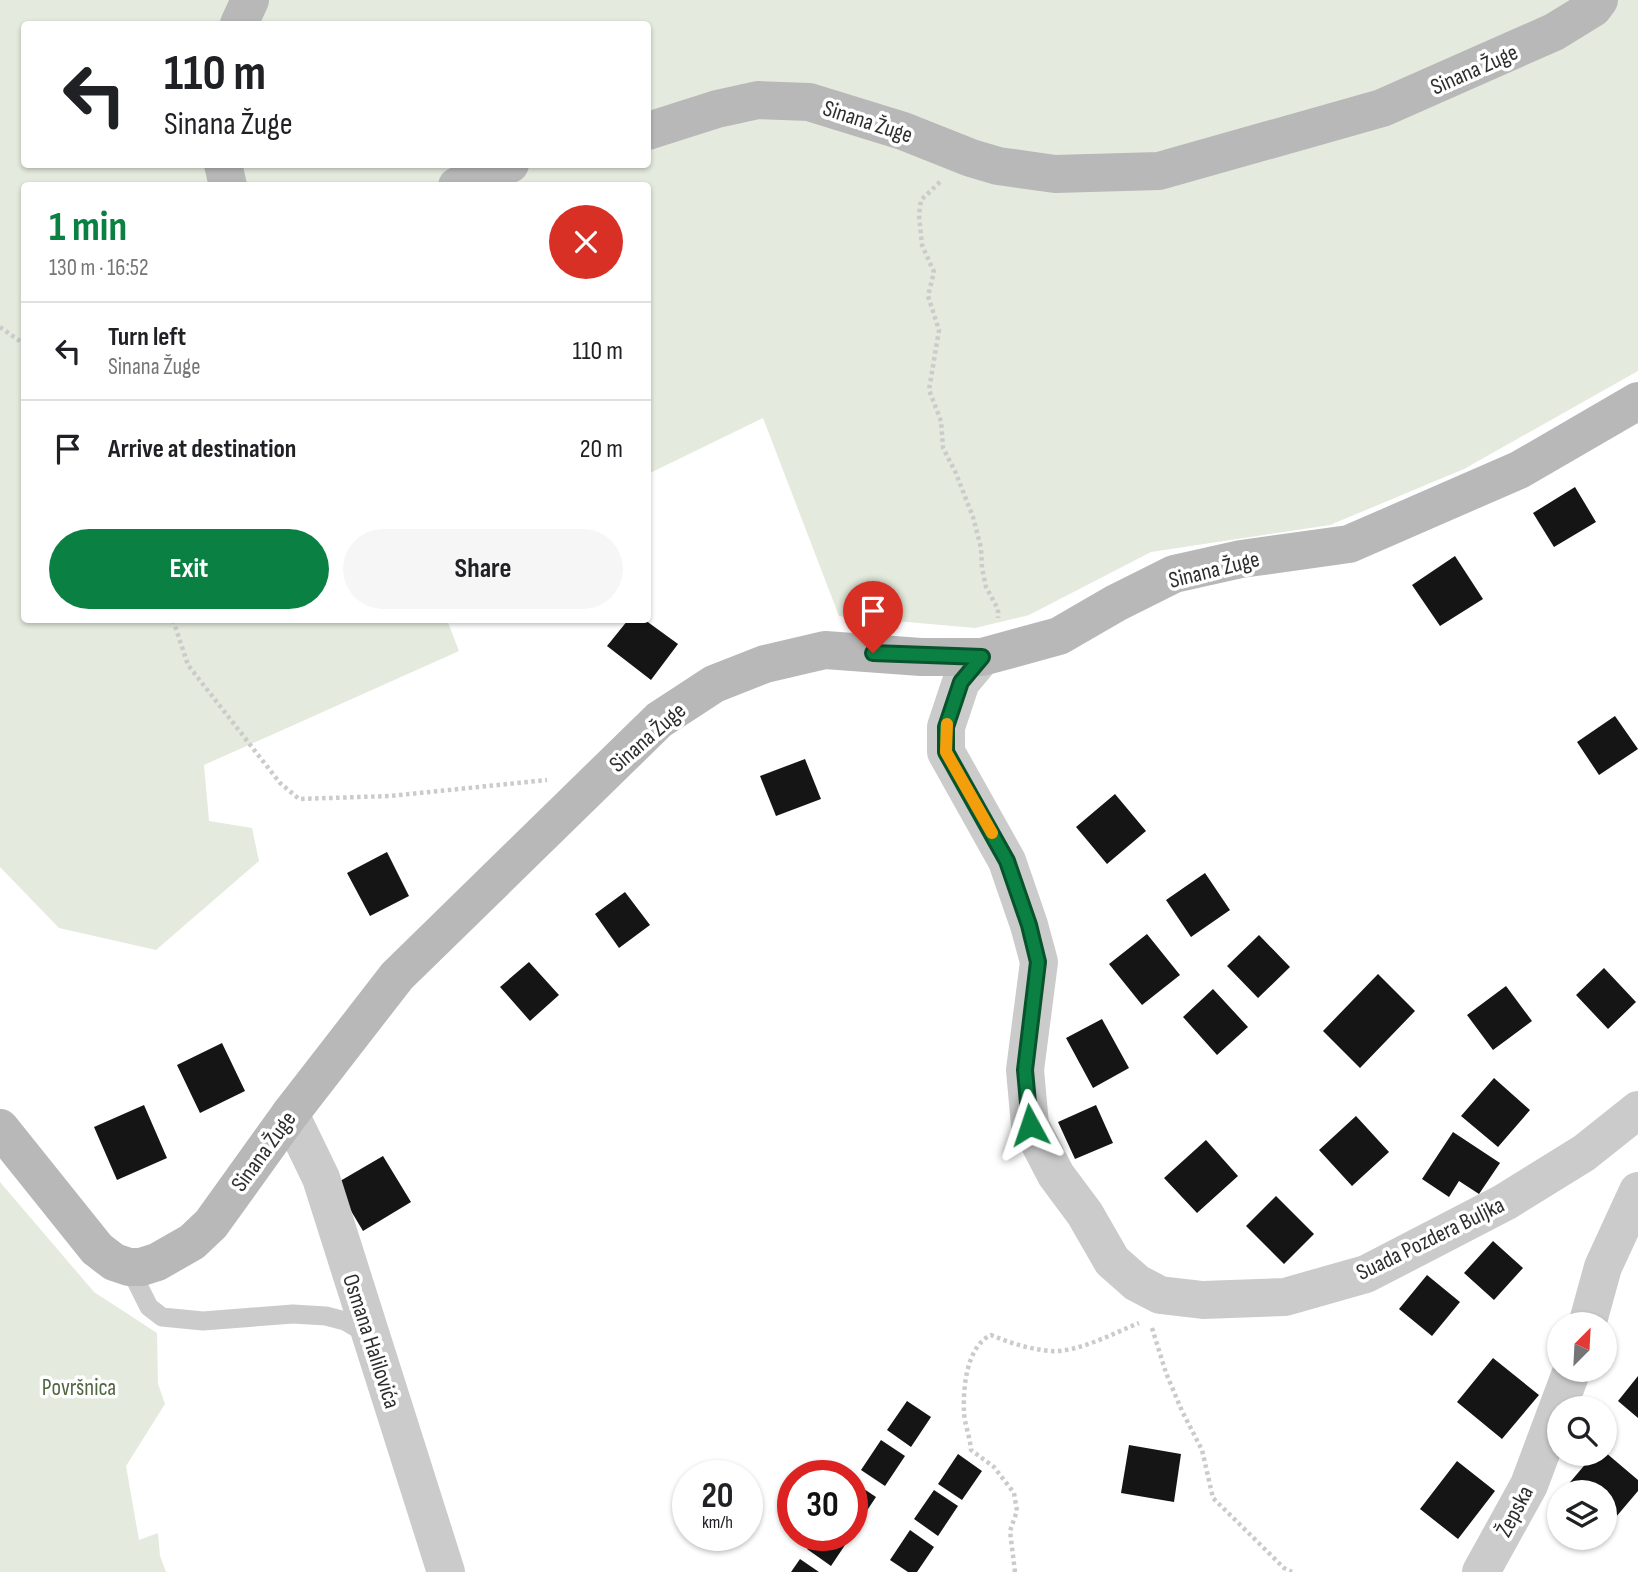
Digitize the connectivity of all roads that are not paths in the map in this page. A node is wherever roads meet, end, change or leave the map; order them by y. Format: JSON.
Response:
{"nodes":[{"id":1,"x":250,"y":0,"type":"edge"},
{"id":2,"x":1599,"y":0,"type":"edge"},
{"id":3,"x":240,"y":21,"type":"edge"},
{"id":4,"x":651,"y":130,"type":"edge"},
{"id":5,"x":500,"y":168,"type":"edge"},
{"id":6,"x":467,"y":182,"type":"edge"},
{"id":7,"x":1638,"y":401,"type":"edge"},
{"id":8,"x":982,"y":657,"type":"junction"},
{"id":9,"x":1638,"y":1110,"type":"edge"},
{"id":10,"x":289,"y":1114,"type":"junction"},
{"id":11,"x":0,"y":1128,"type":"edge"},
{"id":12,"x":1638,"y":1191,"type":"edge"},
{"id":13,"x":129,"y":1267,"type":"junction"},
{"id":14,"x":1591,"y":1312,"type":"edge"},
{"id":15,"x":370,"y":1336,"type":"junction"},
{"id":16,"x":1568,"y":1382,"type":"edge"},
{"id":17,"x":446,"y":1572,"type":"edge"},
{"id":18,"x":1481,"y":1572,"type":"edge"}],
"edges":[{"from":1,"to":3,"type":"main road"},
{"from":2,"to":4,"type":"main road","name":"Sinana Žuge"},
{"from":5,"to":6,"type":"main road"},
{"from":7,"to":8,"type":"main road","name":"Sinana Žuge"},
{"from":8,"to":9,"type":"street","name":"Suada Pozdera Buljka"},
{"from":8,"to":10,"type":"main road","name":"Sinana Žuge"},
{"from":10,"to":13,"type":"main road","name":"Sinana Žuge"},
{"from":10,"to":15,"type":"street","name":"Osmana Halilovića"},
{"from":11,"to":13,"type":"main road"},
{"from":12,"to":14,"type":"street"},
{"from":13,"to":15,"type":"lane"},
{"from":15,"to":17,"type":"street","name":"Osmana Halilovića"},
{"from":16,"to":18,"type":"street","name":"Žepska"}]}
